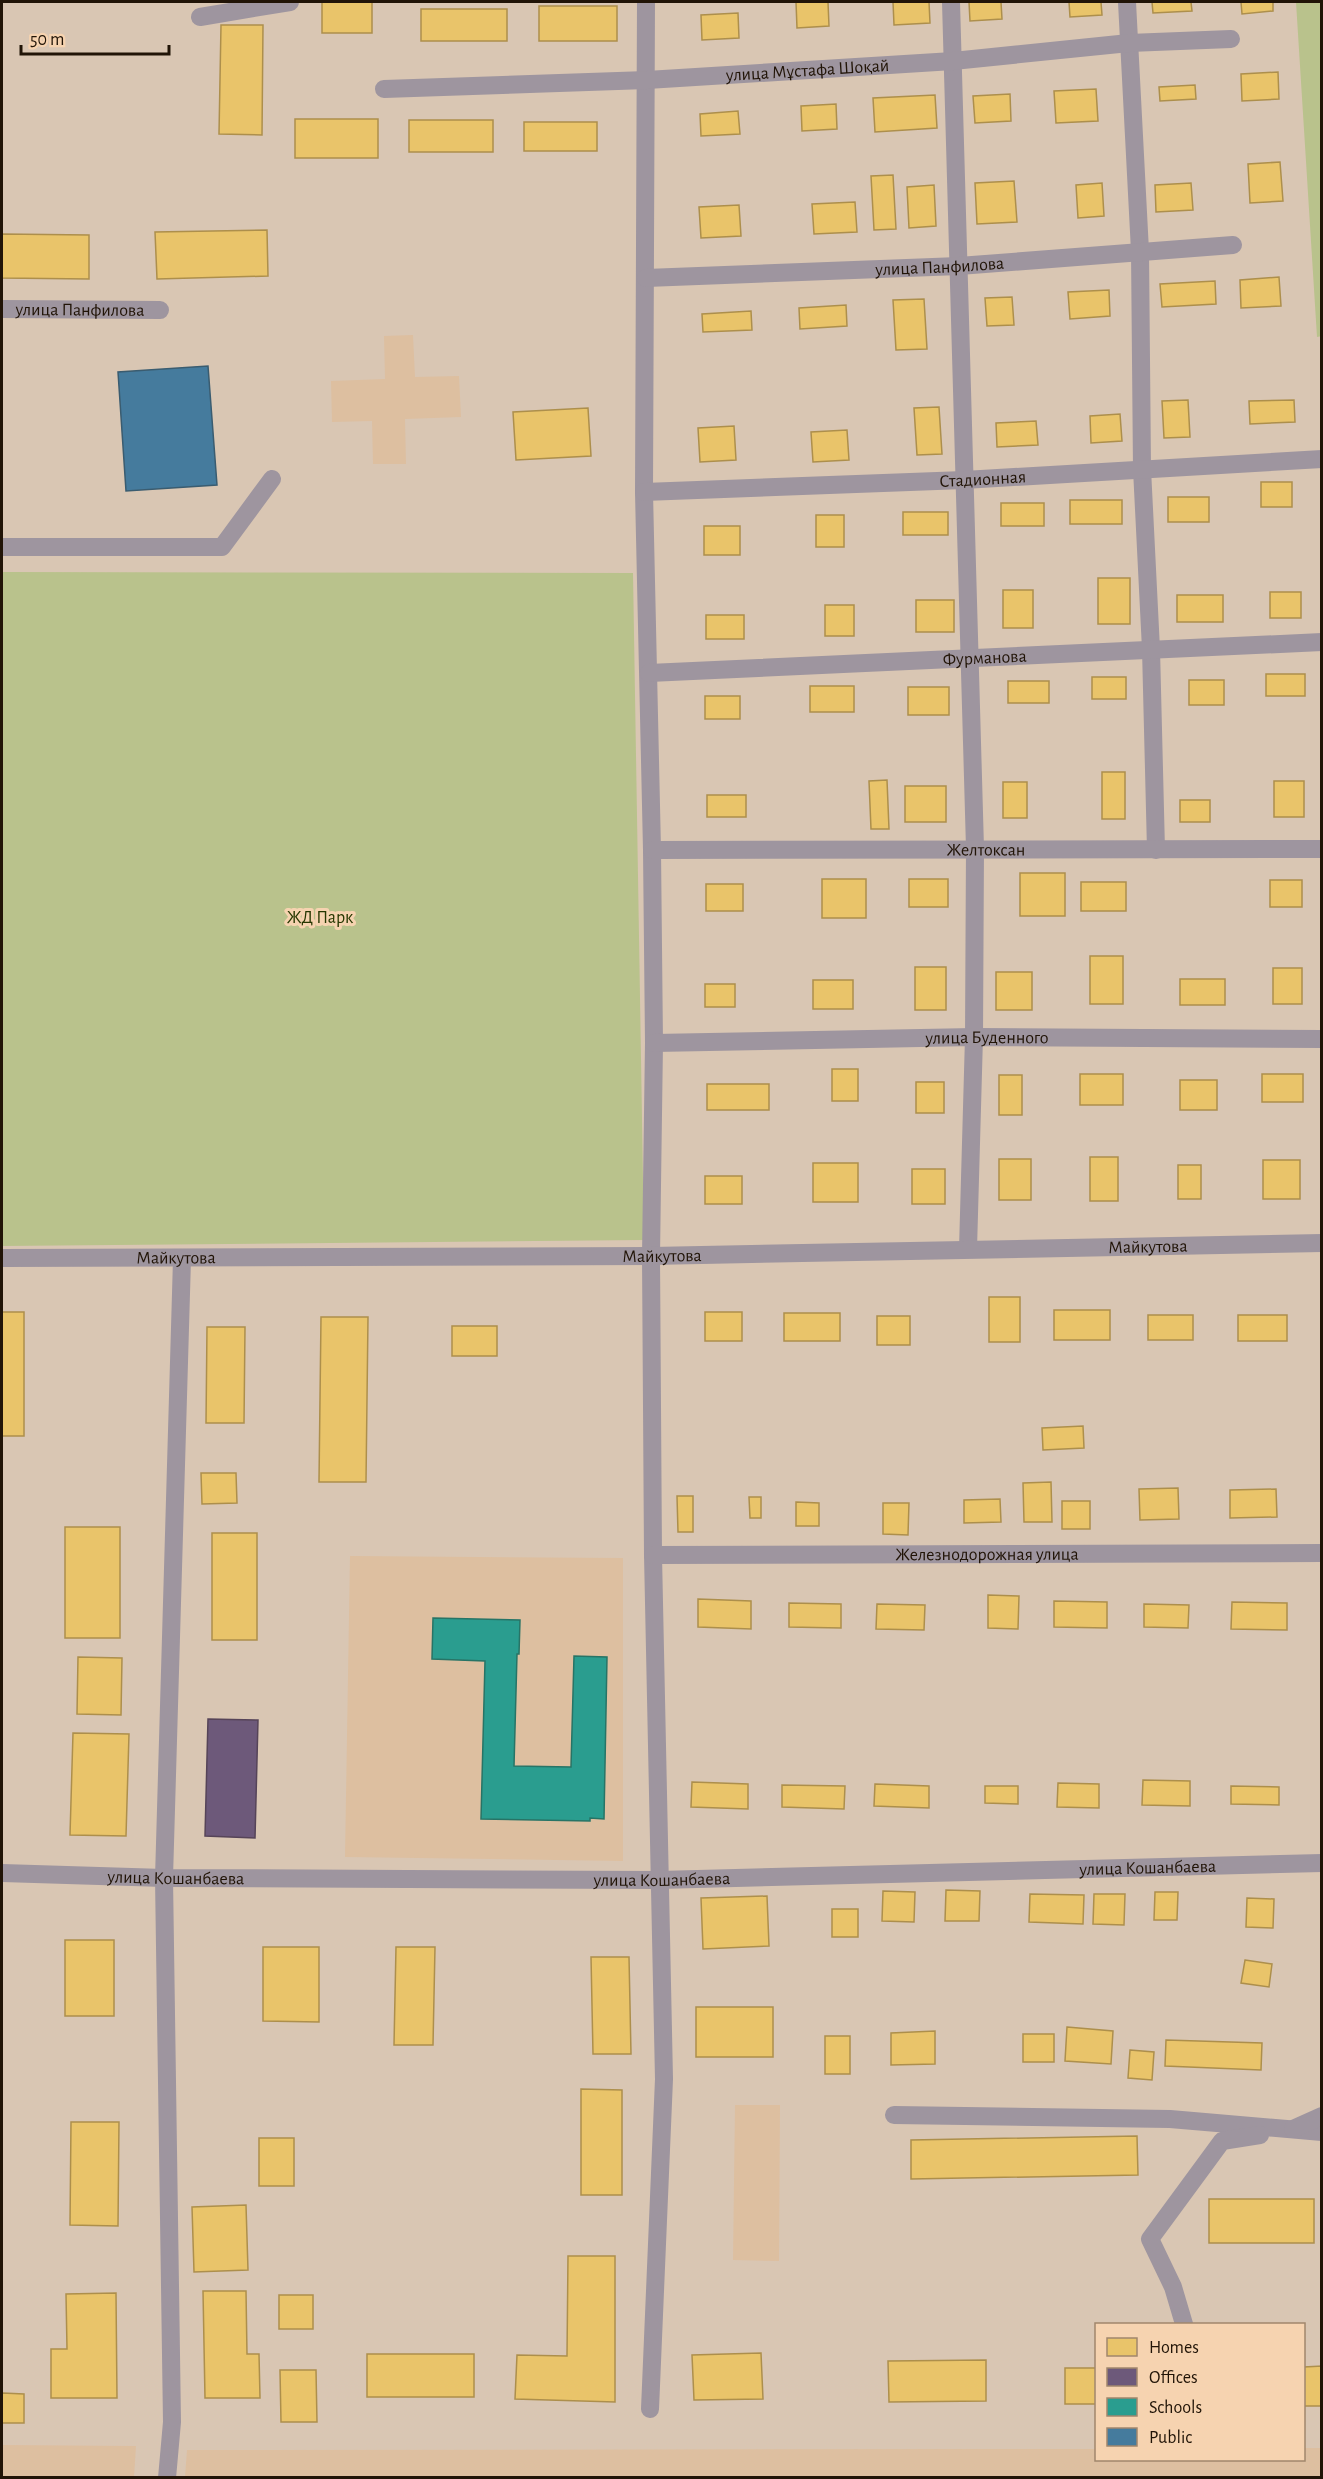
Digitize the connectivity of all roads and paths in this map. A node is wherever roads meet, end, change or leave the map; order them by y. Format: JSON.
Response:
{"nodes":[{"id":1,"x":290,"y":2,"type":"edge"},
{"id":2,"x":646,"y":2,"type":"edge"},
{"id":3,"x":951,"y":2,"type":"edge"},
{"id":4,"x":1127,"y":2,"type":"edge"},
{"id":5,"x":200,"y":17,"type":"dead end"},
{"id":6,"x":1231,"y":39,"type":"dead end"},
{"id":7,"x":1129,"y":43,"type":"junction"},
{"id":8,"x":953,"y":61,"type":"junction"},
{"id":9,"x":647,"y":80,"type":"junction"},
{"id":10,"x":384,"y":89,"type":"dead end"},
{"id":11,"x":1233,"y":245,"type":"dead end"},
{"id":12,"x":1140,"y":251,"type":"junction"},
{"id":13,"x":959,"y":266,"type":"junction"},
{"id":14,"x":646,"y":278,"type":"junction"},
{"id":15,"x":2,"y":309,"type":"edge"},
{"id":16,"x":160,"y":310,"type":"dead end"},
{"id":17,"x":1322,"y":459,"type":"edge"},
{"id":18,"x":1142,"y":469,"type":"junction"},
{"id":19,"x":272,"y":479,"type":"dead end"},
{"id":20,"x":964,"y":480,"type":"junction"},
{"id":21,"x":644,"y":492,"type":"junction"},
{"id":22,"x":2,"y":547,"type":"edge"},
{"id":23,"x":1322,"y":642,"type":"edge"},
{"id":24,"x":1151,"y":649,"type":"junction"},
{"id":25,"x":971,"y":659,"type":"junction"},
{"id":26,"x":648,"y":673,"type":"junction"},
{"id":27,"x":975,"y":848,"type":"junction"},
{"id":28,"x":1322,"y":849,"type":"edge"},
{"id":29,"x":652,"y":850,"type":"junction"},
{"id":30,"x":1155,"y":850,"type":"junction"},
{"id":31,"x":974,"y":1036,"type":"junction"},
{"id":32,"x":1322,"y":1039,"type":"edge"},
{"id":33,"x":654,"y":1044,"type":"junction"},
{"id":34,"x":1322,"y":1243,"type":"edge"},
{"id":35,"x":968,"y":1249,"type":"junction"},
{"id":36,"x":651,"y":1256,"type":"junction"},
{"id":37,"x":2,"y":1258,"type":"edge"},
{"id":38,"x":182,"y":1259,"type":"junction"},
{"id":39,"x":1322,"y":1553,"type":"edge"},
{"id":40,"x":653,"y":1555,"type":"junction"},
{"id":41,"x":1322,"y":1863,"type":"edge"},
{"id":42,"x":2,"y":1873,"type":"edge"},
{"id":43,"x":164,"y":1878,"type":"junction"},
{"id":44,"x":658,"y":1880,"type":"junction"},
{"id":45,"x":894,"y":2115,"type":"dead end"},
{"id":46,"x":1322,"y":2116,"type":"edge"},
{"id":47,"x":1289,"y":2131,"type":"junction"},
{"id":48,"x":1322,"y":2132,"type":"edge"},
{"id":49,"x":1183,"y":2323,"type":"edge"},
{"id":50,"x":650,"y":2409,"type":"dead end"},
{"id":51,"x":167,"y":2478,"type":"edge"}],
"edges":[{"from":1,"to":5,"type":"street"},
{"from":2,"to":9,"type":"street"},
{"from":3,"to":8,"type":"street"},
{"from":4,"to":7,"type":"street"},
{"from":6,"to":7,"type":"street","name":"улица Мұстафа Шоқай"},
{"from":7,"to":8,"type":"street","name":"улица Мұстафа Шоқай"},
{"from":7,"to":12,"type":"street"},
{"from":8,"to":9,"type":"street","name":"улица Мұстафа Шоқай"},
{"from":8,"to":13,"type":"street"},
{"from":9,"to":10,"type":"street","name":"улица Мұстафа Шоқай"},
{"from":9,"to":14,"type":"street"},
{"from":11,"to":12,"type":"street","name":"улица Панфилова"},
{"from":12,"to":13,"type":"street","name":"улица Панфилова"},
{"from":12,"to":18,"type":"street"},
{"from":13,"to":14,"type":"street","name":"улица Панфилова"},
{"from":13,"to":20,"type":"street"},
{"from":14,"to":21,"type":"street"},
{"from":15,"to":16,"type":"street","name":"улица Панфилова"},
{"from":17,"to":18,"type":"street","name":"Стадионная"},
{"from":18,"to":20,"type":"street","name":"Стадионная"},
{"from":18,"to":24,"type":"street"},
{"from":19,"to":22,"type":"street"},
{"from":20,"to":21,"type":"street","name":"Стадионная"},
{"from":20,"to":25,"type":"street"},
{"from":21,"to":26,"type":"street"},
{"from":23,"to":24,"type":"street","name":"Фурманова"},
{"from":24,"to":25,"type":"street","name":"Фурманова"},
{"from":24,"to":30,"type":"street"},
{"from":25,"to":26,"type":"street","name":"Фурманова"},
{"from":25,"to":27,"type":"street"},
{"from":26,"to":29,"type":"street"},
{"from":27,"to":29,"type":"street","name":"Желтоксан"},
{"from":27,"to":30,"type":"street","name":"Желтоксан"},
{"from":27,"to":31,"type":"street"},
{"from":28,"to":30,"type":"street","name":"Желтоксан"},
{"from":29,"to":33,"type":"street"},
{"from":31,"to":32,"type":"street","name":"улица Буденного"},
{"from":31,"to":33,"type":"street","name":"улица Буденного"},
{"from":31,"to":35,"type":"street"},
{"from":33,"to":36,"type":"street"},
{"from":34,"to":35,"type":"street","name":"Майкутова"},
{"from":35,"to":36,"type":"street","name":"Майкутова"},
{"from":36,"to":38,"type":"street","name":"Майкутова"},
{"from":36,"to":40,"type":"street"},
{"from":37,"to":38,"type":"street","name":"Майкутова"},
{"from":38,"to":43,"type":"street"},
{"from":39,"to":40,"type":"street","name":"Железнодорожная улица"},
{"from":40,"to":44,"type":"street"},
{"from":41,"to":44,"type":"street","name":"улица Кошанбаева"},
{"from":42,"to":43,"type":"street","name":"улица Кошанбаева"},
{"from":43,"to":44,"type":"street","name":"улица Кошанбаева"},
{"from":43,"to":51,"type":"street"},
{"from":44,"to":50,"type":"street"},
{"from":45,"to":47,"type":"street"},
{"from":46,"to":47,"type":"street"},
{"from":47,"to":48,"type":"street"},
{"from":47,"to":49,"type":"street"}]}
